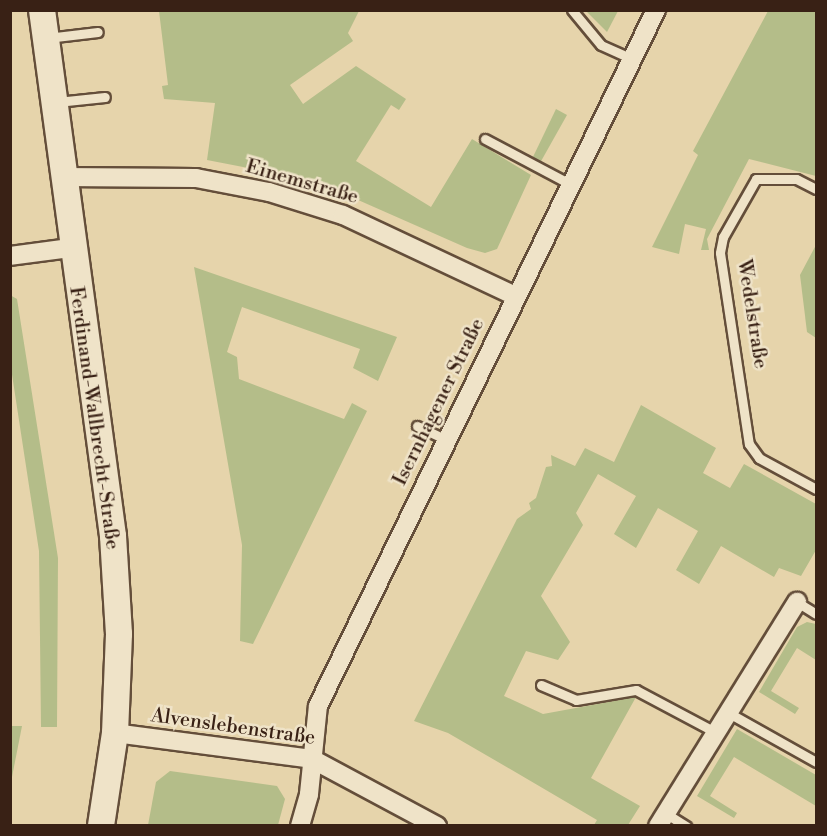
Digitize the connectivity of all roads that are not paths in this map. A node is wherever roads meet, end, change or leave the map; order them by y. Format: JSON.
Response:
{"nodes":[{"id":1,"x":42,"y":10,"type":"edge"},
{"id":2,"x":572,"y":10,"type":"edge"},
{"id":3,"x":656,"y":10,"type":"edge"},
{"id":4,"x":98,"y":32,"type":"dead end"},
{"id":5,"x":45,"y":38,"type":"junction"},
{"id":6,"x":632,"y":59,"type":"junction"},
{"id":7,"x":105,"y":97,"type":"dead end"},
{"id":8,"x":52,"y":103,"type":"junction"},
{"id":9,"x":485,"y":139,"type":"dead end"},
{"id":10,"x":61,"y":177,"type":"junction"},
{"id":11,"x":570,"y":184,"type":"junction"},
{"id":12,"x":816,"y":189,"type":"edge"},
{"id":13,"x":70,"y":248,"type":"junction"},
{"id":14,"x":10,"y":256,"type":"edge"},
{"id":15,"x":515,"y":296,"type":"junction"},
{"id":16,"x":417,"y":426,"type":"dead end"},
{"id":17,"x":445,"y":439,"type":"junction"},
{"id":18,"x":816,"y":489,"type":"edge"},
{"id":19,"x":797,"y":602,"type":"joint"},
{"id":20,"x":816,"y":614,"type":"edge"},
{"id":21,"x":541,"y":685,"type":"dead end"},
{"id":22,"x":728,"y":712,"type":"junction"},
{"id":23,"x":715,"y":732,"type":"junction"},
{"id":24,"x":115,"y":733,"type":"junction"},
{"id":25,"x":312,"y":759,"type":"junction"},
{"id":26,"x":816,"y":762,"type":"edge"},
{"id":27,"x":661,"y":819,"type":"edge"},
{"id":28,"x":101,"y":825,"type":"edge"},
{"id":29,"x":300,"y":825,"type":"edge"},
{"id":30,"x":437,"y":825,"type":"edge"},
{"id":31,"x":686,"y":825,"type":"edge"}],
"edges":[{"from":1,"to":5,"type":"street","name":"Ferdinand-Wallbrecht-Straße"},
{"from":2,"to":6,"type":"lane"},
{"from":3,"to":6,"type":"street","name":"Isernhagener Straße"},
{"from":4,"to":5,"type":"lane"},
{"from":5,"to":8,"type":"street","name":"Ferdinand-Wallbrecht-Straße"},
{"from":6,"to":11,"type":"street","name":"Isernhagener Straße"},
{"from":7,"to":8,"type":"lane"},
{"from":8,"to":10,"type":"street","name":"Ferdinand-Wallbrecht-Straße"},
{"from":9,"to":11,"type":"lane"},
{"from":10,"to":13,"type":"street","name":"Ferdinand-Wallbrecht-Straße"},
{"from":10,"to":15,"type":"street","name":"Einemstraße"},
{"from":11,"to":15,"type":"street","name":"Isernhagener Straße"},
{"from":12,"to":18,"type":"lane","name":"Wedelstraße"},
{"from":13,"to":14,"type":"street"},
{"from":13,"to":24,"type":"street","name":"Ferdinand-Wallbrecht-Straße"},
{"from":15,"to":17,"type":"street","name":"Isernhagener Straße"},
{"from":16,"to":17,"type":"lane"},
{"from":17,"to":25,"type":"street","name":"Isernhagener Straße"},
{"from":19,"to":20,"type":"lane"},
{"from":19,"to":22,"type":"street"},
{"from":21,"to":23,"type":"lane"},
{"from":22,"to":23,"type":"street"},
{"from":22,"to":26,"type":"lane"},
{"from":23,"to":27,"type":"street"},
{"from":24,"to":25,"type":"street","name":"Alvenslebenstraße"},
{"from":24,"to":28,"type":"street","name":"Ferdinand-Wallbrecht-Straße"},
{"from":25,"to":29,"type":"street","name":"Isernhagener Straße"},
{"from":25,"to":30,"type":"street","name":"Alvenslebenstraße"},
{"from":27,"to":31,"type":"lane"}]}
